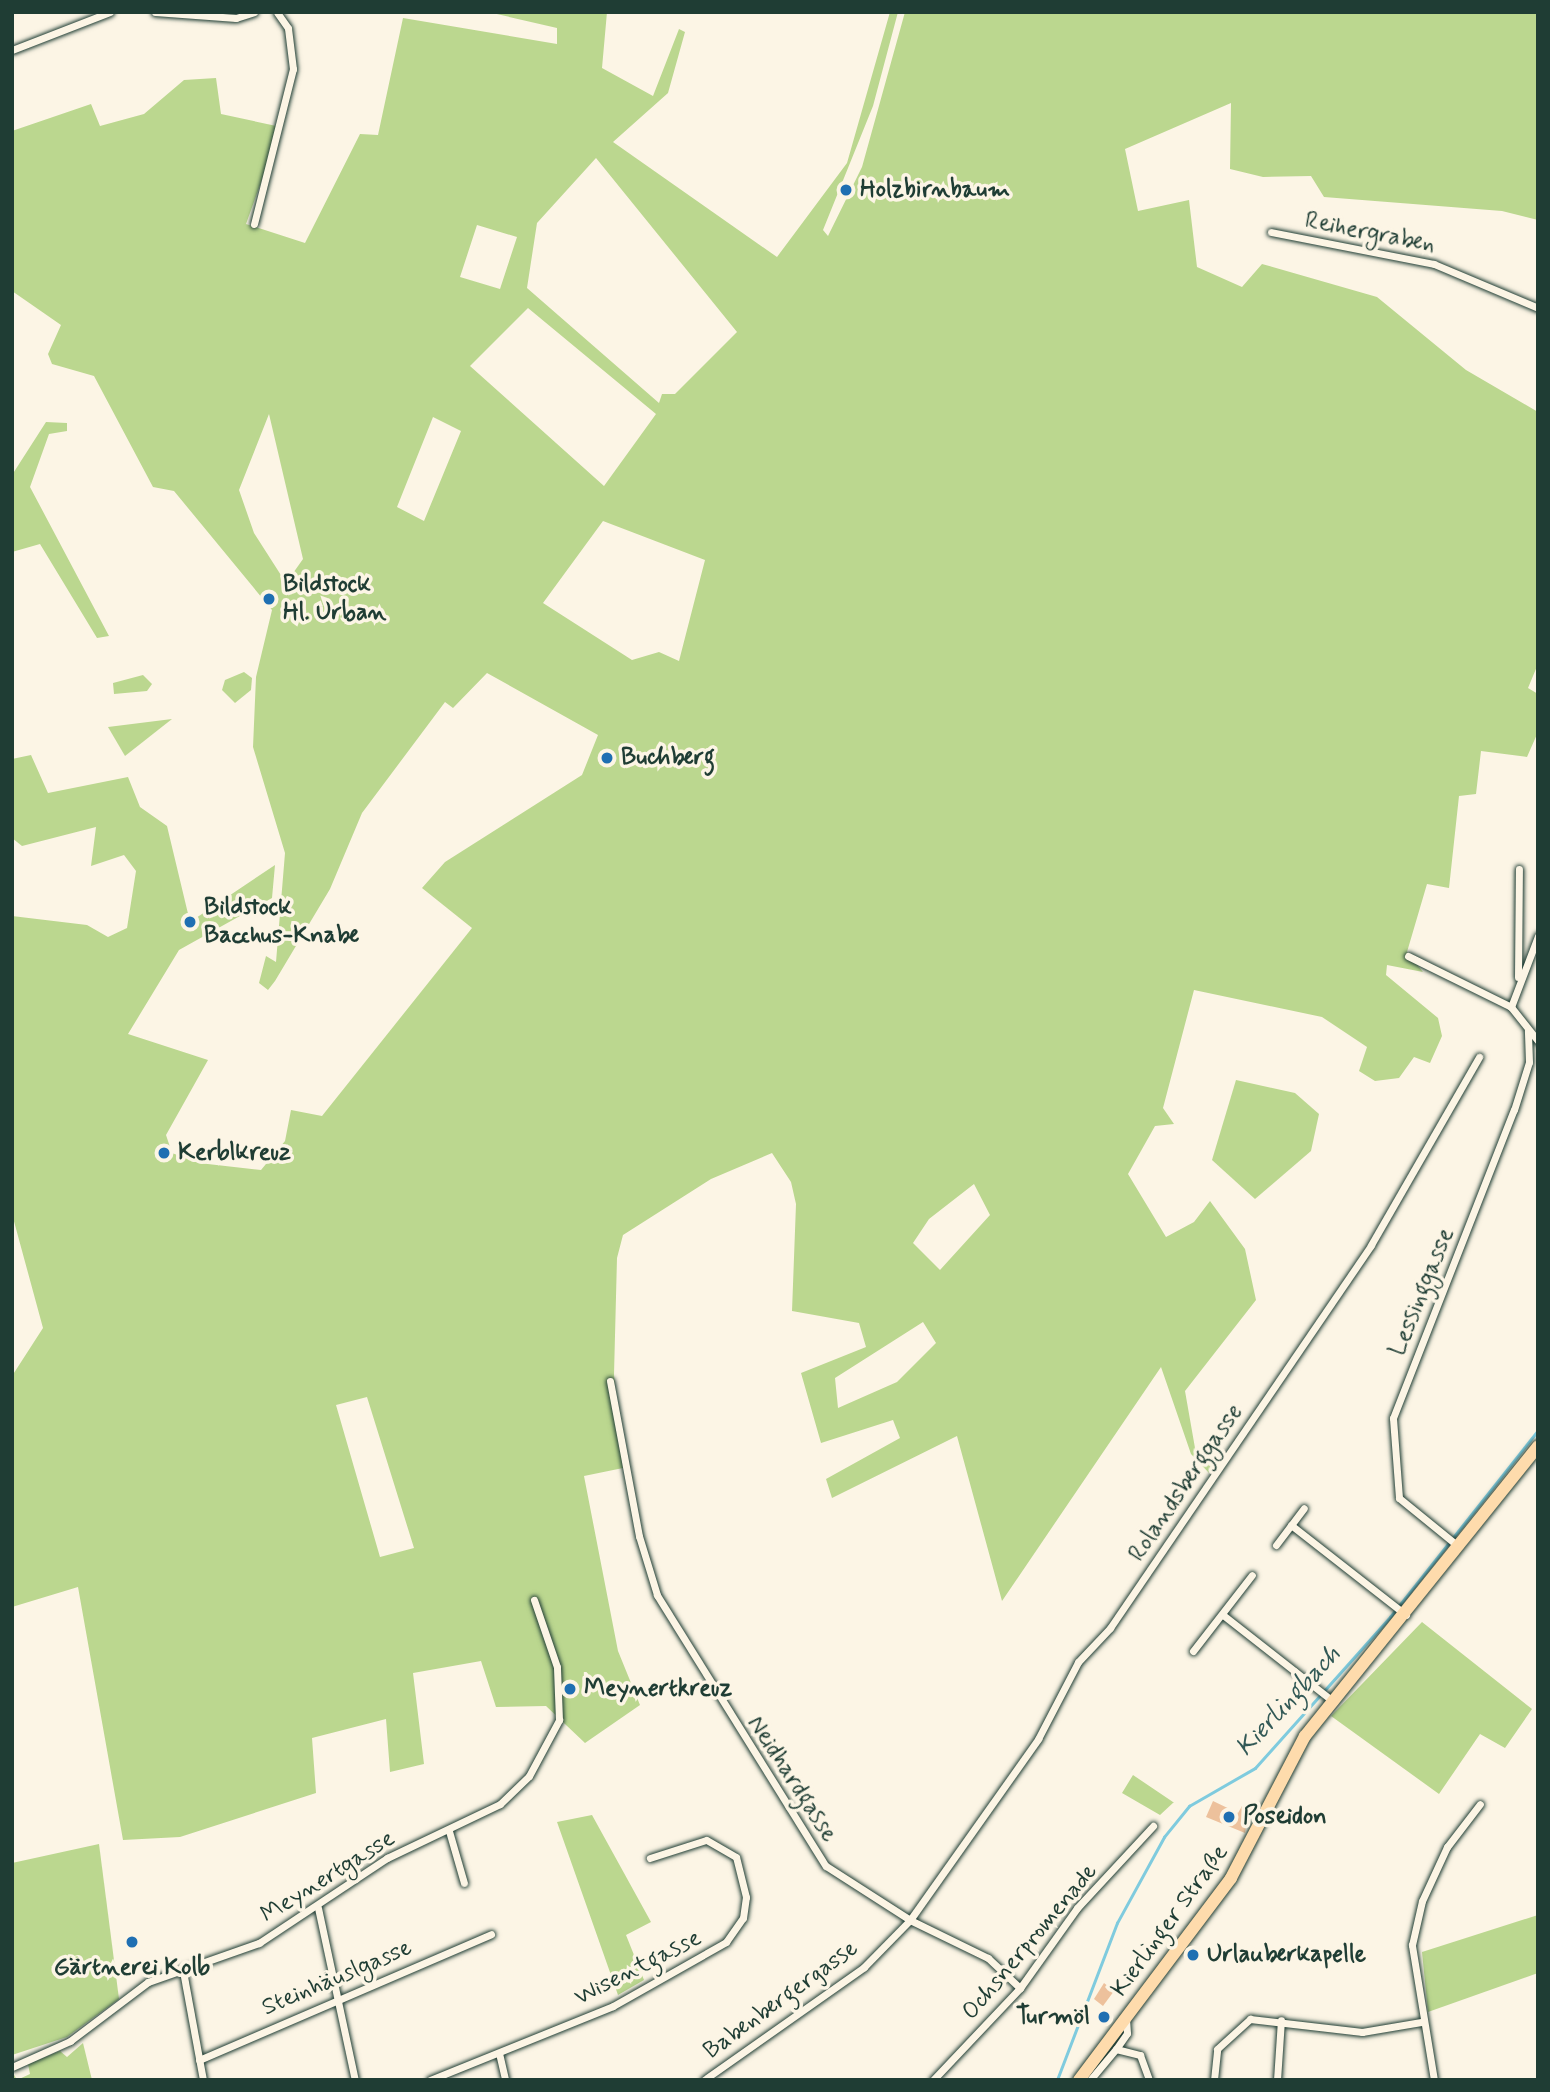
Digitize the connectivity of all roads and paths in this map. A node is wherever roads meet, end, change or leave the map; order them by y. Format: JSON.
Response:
{"nodes":[{"id":1,"x":110,"y":12,"type":"edge"},
{"id":2,"x":155,"y":12,"type":"edge"},
{"id":3,"x":254,"y":12,"type":"edge"},
{"id":4,"x":277,"y":12,"type":"edge"},
{"id":5,"x":12,"y":50,"type":"edge"},
{"id":6,"x":254,"y":224,"type":"dead end"},
{"id":7,"x":1271,"y":232,"type":"dead end"},
{"id":8,"x":1538,"y":308,"type":"edge"},
{"id":9,"x":1520,"y":869,"type":"dead end"},
{"id":10,"x":1538,"y":936,"type":"edge"},
{"id":11,"x":1408,"y":956,"type":"dead end"},
{"id":12,"x":1518,"y":977,"type":"junction"},
{"id":13,"x":1511,"y":1007,"type":"junction"},
{"id":14,"x":1528,"y":1030,"type":"junction"},
{"id":15,"x":1538,"y":1041,"type":"edge"},
{"id":16,"x":1479,"y":1057,"type":"dead end"},
{"id":17,"x":610,"y":1381,"type":"dead end"},
{"id":18,"x":1538,"y":1446,"type":"edge"},
{"id":19,"x":1304,"y":1508,"type":"dead end"},
{"id":20,"x":1291,"y":1525,"type":"junction"},
{"id":21,"x":1451,"y":1541,"type":"junction"},
{"id":22,"x":1276,"y":1545,"type":"dead end"},
{"id":23,"x":1252,"y":1575,"type":"dead end"},
{"id":24,"x":534,"y":1600,"type":"dead end"},
{"id":25,"x":1404,"y":1614,"type":"junction"},
{"id":26,"x":1223,"y":1615,"type":"junction"},
{"id":27,"x":1193,"y":1651,"type":"dead end"},
{"id":28,"x":1332,"y":1700,"type":"junction"},
{"id":29,"x":1480,"y":1804,"type":"dead end"},
{"id":30,"x":1153,"y":1826,"type":"dead end"},
{"id":31,"x":449,"y":1831,"type":"junction"},
{"id":32,"x":650,"y":1858,"type":"dead end"},
{"id":33,"x":464,"y":1883,"type":"dead end"},
{"id":34,"x":318,"y":1908,"type":"junction"},
{"id":35,"x":910,"y":1920,"type":"junction"},
{"id":36,"x":491,"y":1934,"type":"dead end"},
{"id":37,"x":183,"y":1972,"type":"junction"},
{"id":38,"x":1020,"y":1988,"type":"junction"},
{"id":39,"x":337,"y":1998,"type":"junction"},
{"id":40,"x":1126,"y":2018,"type":"junction"},
{"id":41,"x":1281,"y":2020,"type":"junction"},
{"id":42,"x":1421,"y":2022,"type":"junction"},
{"id":43,"x":1116,"y":2049,"type":"junction"},
{"id":44,"x":499,"y":2053,"type":"junction"},
{"id":45,"x":199,"y":2060,"type":"junction"},
{"id":46,"x":12,"y":2067,"type":"edge"},
{"id":47,"x":203,"y":2080,"type":"edge"},
{"id":48,"x":355,"y":2080,"type":"edge"},
{"id":49,"x":430,"y":2080,"type":"edge"},
{"id":50,"x":505,"y":2080,"type":"edge"},
{"id":51,"x":704,"y":2080,"type":"edge"},
{"id":52,"x":933,"y":2080,"type":"edge"},
{"id":53,"x":1079,"y":2080,"type":"edge"},
{"id":54,"x":1090,"y":2080,"type":"edge"},
{"id":55,"x":1149,"y":2080,"type":"edge"},
{"id":56,"x":1214,"y":2080,"type":"edge"},
{"id":57,"x":1277,"y":2080,"type":"edge"},
{"id":58,"x":1434,"y":2080,"type":"edge"}],
"edges":[{"from":1,"to":5,"type":"street"},
{"from":2,"to":3,"type":"street"},
{"from":4,"to":6,"type":"street"},
{"from":7,"to":8,"type":"street","name":"Reihergraben"},
{"from":9,"to":12,"type":"street"},
{"from":10,"to":12,"type":"street"},
{"from":11,"to":13,"type":"street"},
{"from":12,"to":13,"type":"street"},
{"from":13,"to":14,"type":"street"},
{"from":14,"to":15,"type":"street"},
{"from":14,"to":21,"type":"street","name":"Lessinggasse"},
{"from":16,"to":35,"type":"street","name":"Rolandsberggasse"},
{"from":17,"to":35,"type":"street","name":"Neidhardgasse"},
{"from":18,"to":21,"type":"main road","name":"Kierlinger Straße"},
{"from":19,"to":20,"type":"street"},
{"from":20,"to":22,"type":"street"},
{"from":20,"to":25,"type":"street"},
{"from":21,"to":25,"type":"main road","name":"Kierlinger Straße"},
{"from":23,"to":26,"type":"street"},
{"from":24,"to":31,"type":"street","name":"Meynertgasse"},
{"from":25,"to":28,"type":"main road","name":"Kierlinger Straße"},
{"from":26,"to":27,"type":"street"},
{"from":26,"to":28,"type":"street"},
{"from":28,"to":40,"type":"main road","name":"Kierlinger Straße"},
{"from":29,"to":42,"type":"street"},
{"from":30,"to":38,"type":"street","name":"Ochsnerpromenade"},
{"from":31,"to":33,"type":"street"},
{"from":31,"to":34,"type":"street","name":"Meynertgasse"},
{"from":32,"to":44,"type":"street","name":"Wisentgasse"},
{"from":34,"to":37,"type":"street","name":"Meynertgasse"},
{"from":34,"to":39,"type":"street"},
{"from":35,"to":38,"type":"street","name":"Neidhardgasse"},
{"from":35,"to":51,"type":"street","name":"Babenbergergasse"},
{"from":36,"to":39,"type":"street","name":"Steinhäuslgasse"},
{"from":37,"to":45,"type":"street"},
{"from":37,"to":46,"type":"street","name":"Meynertgasse"},
{"from":38,"to":52,"type":"street","name":"Ochsnerpromenade"},
{"from":39,"to":45,"type":"street","name":"Steinhäuslgasse"},
{"from":39,"to":48,"type":"street"},
{"from":40,"to":43,"type":"street"},
{"from":40,"to":53,"type":"main road","name":"Kierlinger Straße"},
{"from":41,"to":42,"type":"street"},
{"from":41,"to":56,"type":"street"},
{"from":41,"to":57,"type":"street"},
{"from":42,"to":58,"type":"street"},
{"from":43,"to":54,"type":"street"},
{"from":43,"to":55,"type":"street"},
{"from":44,"to":49,"type":"street","name":"Wisentgasse"},
{"from":44,"to":50,"type":"street"},
{"from":45,"to":47,"type":"street"}]}
